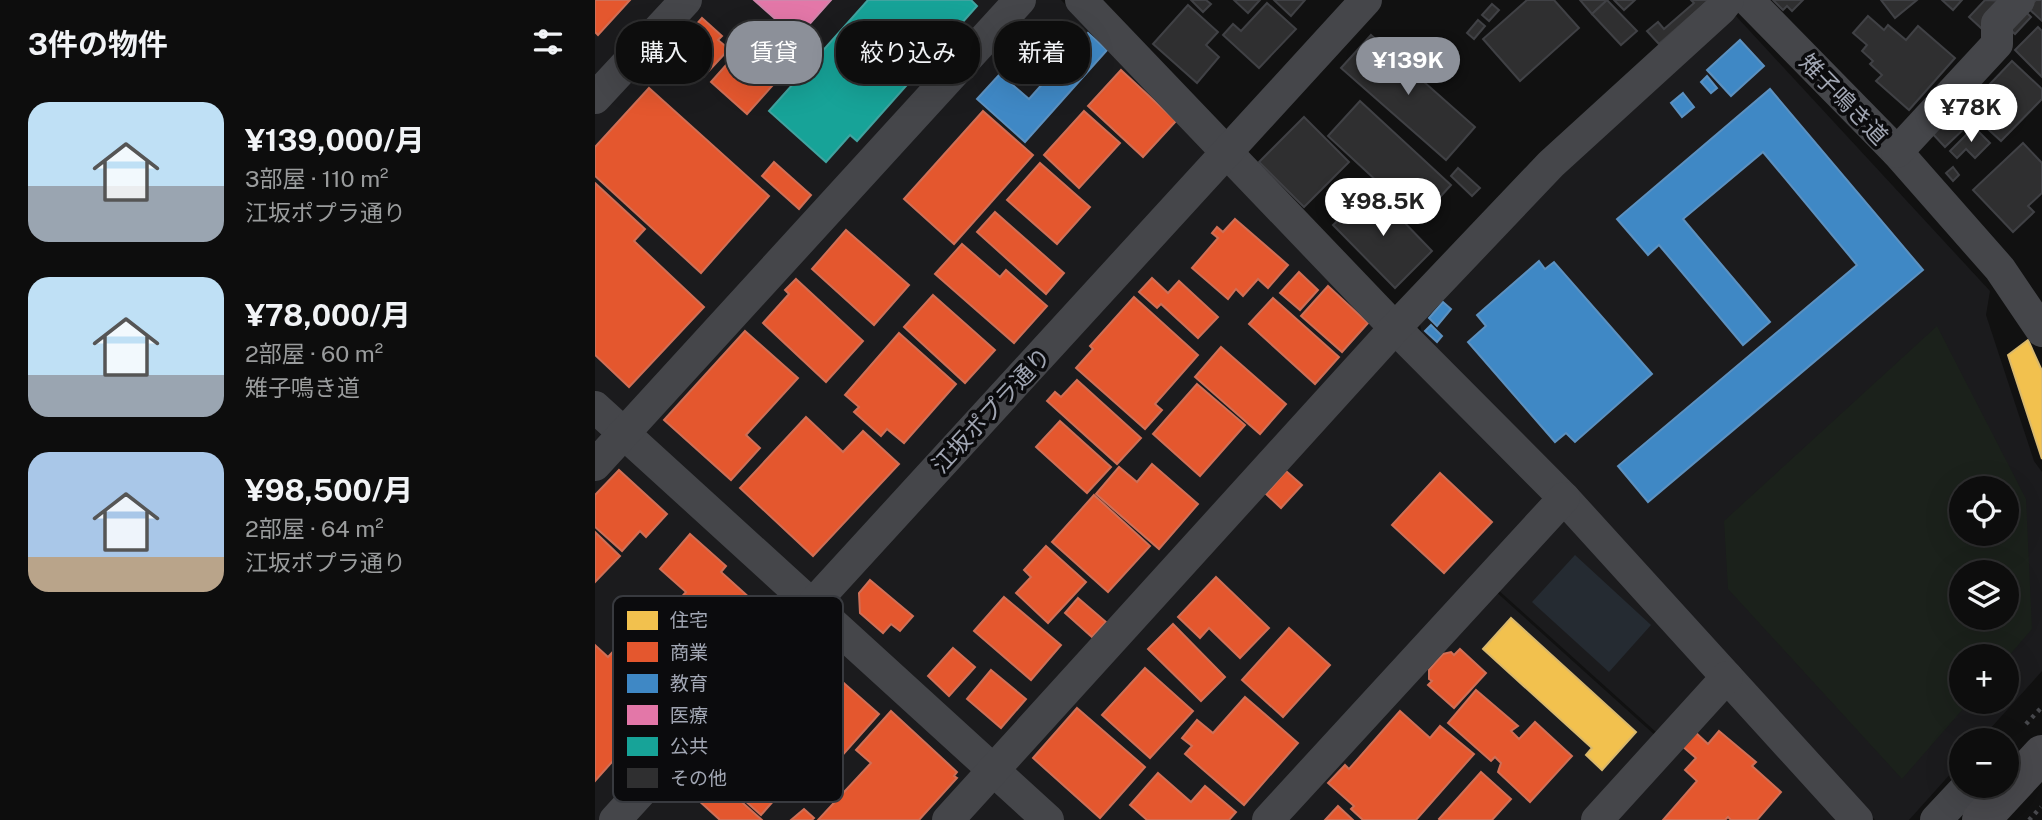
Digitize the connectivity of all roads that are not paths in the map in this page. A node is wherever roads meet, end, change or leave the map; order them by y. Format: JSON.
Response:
{"nodes":[{"id":1,"x":686,"y":0,"type":"edge"},
{"id":2,"x":1020,"y":0,"type":"edge"},
{"id":3,"x":1081,"y":0,"type":"edge"},
{"id":4,"x":1366,"y":0,"type":"edge"},
{"id":5,"x":1728,"y":0,"type":"edge"},
{"id":6,"x":1748,"y":0,"type":"edge"},
{"id":7,"x":2019,"y":0,"type":"edge"},
{"id":8,"x":595,"y":98,"type":"edge"},
{"id":9,"x":1227,"y":152,"type":"junction"},
{"id":10,"x":1897,"y":152,"type":"junction"},
{"id":11,"x":1395,"y":328,"type":"junction"},
{"id":12,"x":2042,"y":331,"type":"edge"},
{"id":13,"x":595,"y":407,"type":"edge"},
{"id":14,"x":624,"y":433,"type":"junction"},
{"id":15,"x":595,"y":465,"type":"edge"},
{"id":16,"x":1564,"y":498,"type":"junction"},
{"id":17,"x":803,"y":596,"type":"edge"},
{"id":18,"x":819,"y":596,"type":"edge"},
{"id":19,"x":843,"y":632,"type":"edge"},
{"id":20,"x":1727,"y":677,"type":"junction"},
{"id":21,"x":2042,"y":754,"type":"edge"},
{"id":22,"x":993,"y":769,"type":"junction"},
{"id":23,"x":631,"y":802,"type":"edge"},
{"id":24,"x":1974,"y":804,"type":"edge"},
{"id":25,"x":615,"y":820,"type":"edge"},
{"id":26,"x":948,"y":820,"type":"edge"},
{"id":27,"x":1048,"y":820,"type":"edge"},
{"id":28,"x":1268,"y":820,"type":"edge"},
{"id":29,"x":1597,"y":820,"type":"edge"},
{"id":30,"x":1857,"y":820,"type":"edge"},
{"id":31,"x":1936,"y":820,"type":"edge"}],
"edges":[{"from":1,"to":8,"type":"street"},
{"from":2,"to":14,"type":"street"},
{"from":3,"to":9,"type":"street"},
{"from":4,"to":9,"type":"street","name":"江坂ポプラ通り"},
{"from":5,"to":11,"type":"street"},
{"from":6,"to":10,"type":"street","name":"雉子鳴き道"},
{"from":7,"to":10,"type":"street"},
{"from":9,"to":11,"type":"street"},
{"from":9,"to":18,"type":"street","name":"江坂ポプラ通り"},
{"from":10,"to":12,"type":"street","name":"雉子鳴き道"},
{"from":11,"to":16,"type":"street"},
{"from":11,"to":22,"type":"street"},
{"from":13,"to":14,"type":"street"},
{"from":14,"to":15,"type":"street"},
{"from":14,"to":17,"type":"street"},
{"from":16,"to":20,"type":"street"},
{"from":16,"to":28,"type":"street"},
{"from":19,"to":22,"type":"street"},
{"from":20,"to":29,"type":"street"},
{"from":20,"to":30,"type":"street"},
{"from":21,"to":24,"type":"highway"},
{"from":22,"to":26,"type":"street"},
{"from":22,"to":27,"type":"street"},
{"from":23,"to":25,"type":"street","name":"江坂ポプラ通り"},
{"from":24,"to":31,"type":"street"}]}
